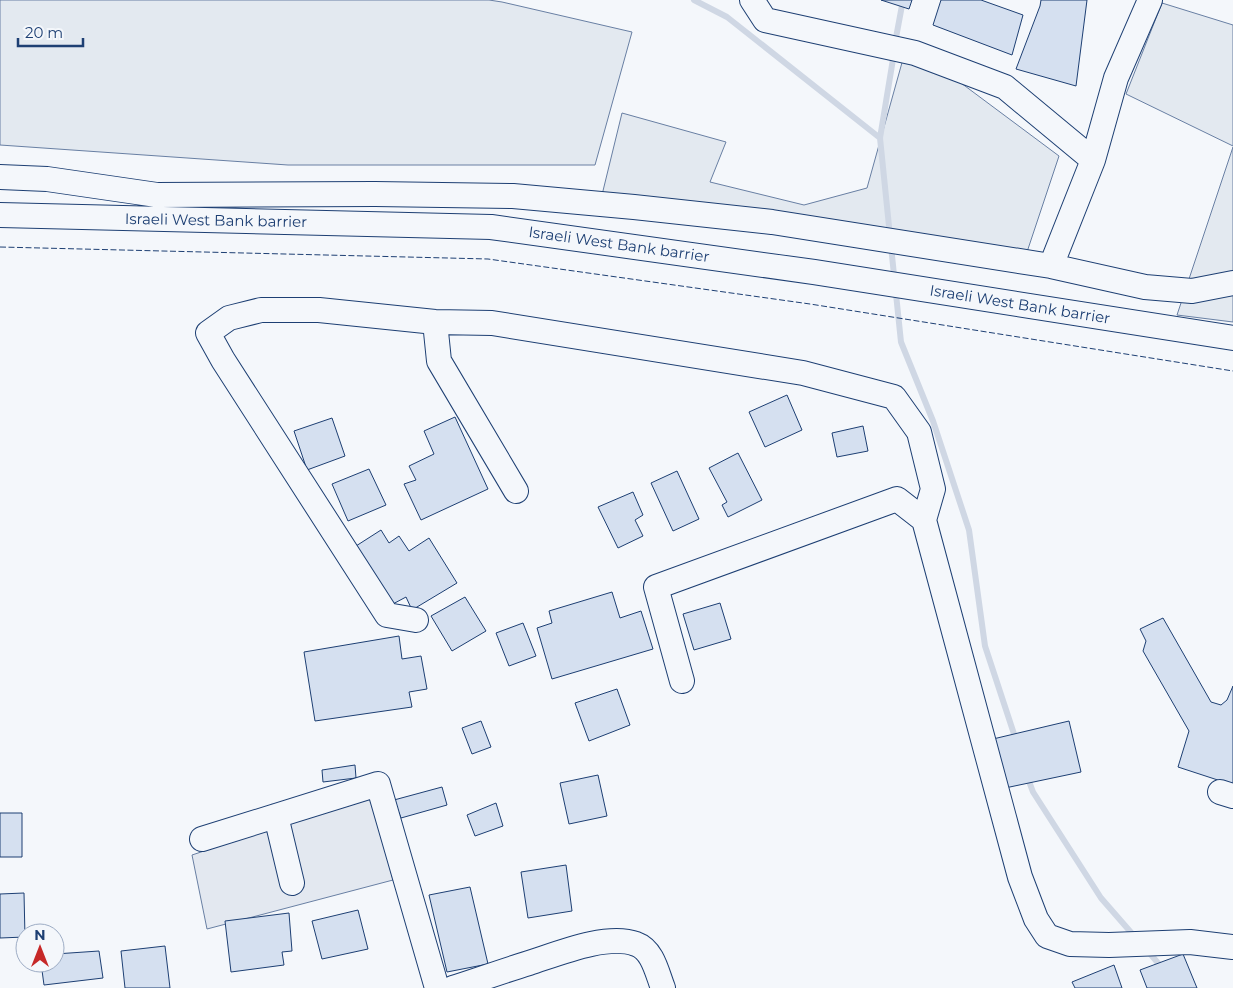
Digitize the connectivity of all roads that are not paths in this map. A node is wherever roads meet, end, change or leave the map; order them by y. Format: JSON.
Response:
{"nodes":[{"id":1,"x":752,"y":0,"type":"edge"},
{"id":2,"x":1150,"y":0,"type":"edge"},
{"id":3,"x":1093,"y":160,"type":"junction"},
{"id":4,"x":0,"y":177,"type":"edge"},
{"id":5,"x":0,"y":215,"type":"edge"},
{"id":6,"x":1051,"y":266,"type":"junction"},
{"id":7,"x":1233,"y":283,"type":"edge"},
{"id":8,"x":434,"y":322,"type":"junction"},
{"id":9,"x":1233,"y":338,"type":"edge"},
{"id":10,"x":516,"y":491,"type":"dead end"},
{"id":11,"x":924,"y":520,"type":"junction"},
{"id":12,"x":416,"y":620,"type":"dead end"},
{"id":13,"x":682,"y":681,"type":"dead end"},
{"id":14,"x":276,"y":816,"type":"junction"},
{"id":15,"x":202,"y":839,"type":"dead end"},
{"id":16,"x":292,"y":883,"type":"dead end"},
{"id":17,"x":1233,"y":947,"type":"edge"},
{"id":18,"x":437,"y":988,"type":"edge"},
{"id":19,"x":453,"y":988,"type":"edge"},
{"id":20,"x":663,"y":988,"type":"edge"}],
"edges":[{"from":1,"to":3,"type":"street"},
{"from":2,"to":3,"type":"street"},
{"from":3,"to":6,"type":"street"},
{"from":4,"to":6,"type":"street"},
{"from":5,"to":9,"type":"street","name":"Israeli West Bank barrier"},
{"from":6,"to":7,"type":"street"},
{"from":8,"to":10,"type":"street"},
{"from":8,"to":11,"type":"street"},
{"from":8,"to":12,"type":"street"},
{"from":11,"to":13,"type":"street"},
{"from":11,"to":17,"type":"street"},
{"from":14,"to":15,"type":"street"},
{"from":14,"to":16,"type":"street"},
{"from":14,"to":18,"type":"street"},
{"from":19,"to":20,"type":"street"}]}
